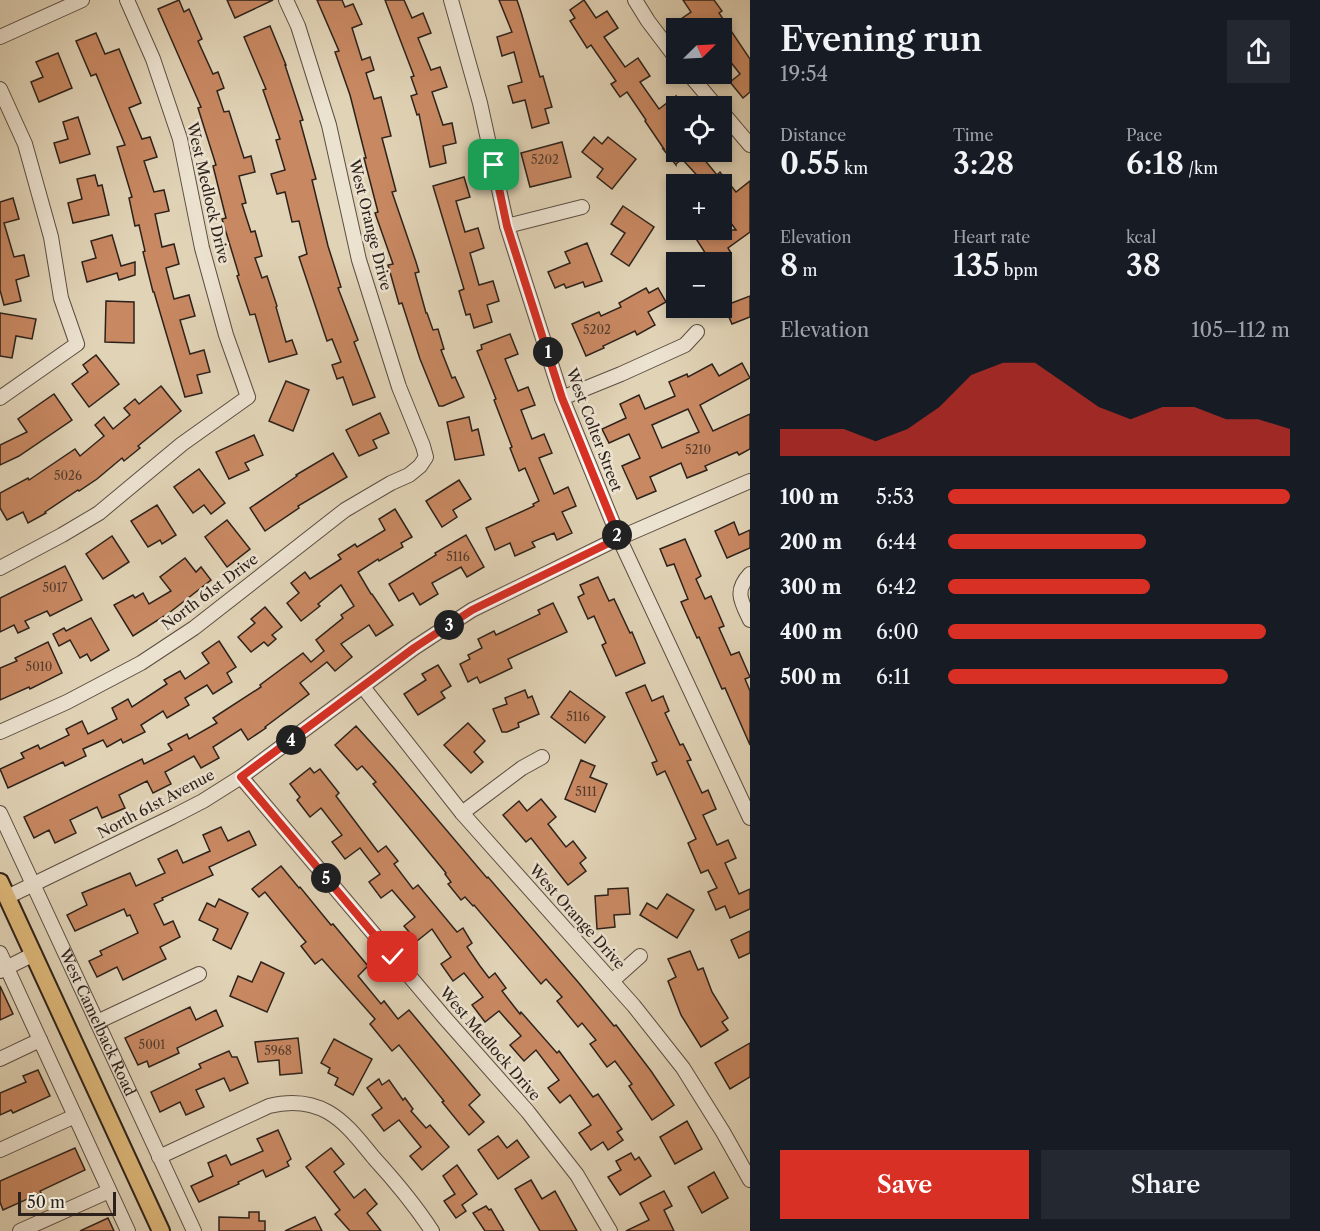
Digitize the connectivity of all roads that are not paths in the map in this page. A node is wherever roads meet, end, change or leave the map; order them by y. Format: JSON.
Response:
{"nodes":[{"id":1,"x":82,"y":0,"type":"edge"},
{"id":2,"x":127,"y":0,"type":"edge"},
{"id":3,"x":286,"y":0,"type":"edge"},
{"id":4,"x":451,"y":0,"type":"edge"},
{"id":5,"x":635,"y":0,"type":"edge"},
{"id":6,"x":0,"y":37,"type":"edge"},
{"id":7,"x":666,"y":45,"type":"edge"},
{"id":8,"x":697,"y":84,"type":"edge"},
{"id":9,"x":0,"y":89,"type":"edge"},
{"id":10,"x":708,"y":96,"type":"edge"},
{"id":11,"x":732,"y":124,"type":"edge"},
{"id":12,"x":750,"y":145,"type":"edge"},
{"id":13,"x":582,"y":207,"type":"dead end"},
{"id":14,"x":507,"y":226,"type":"junction"},
{"id":15,"x":697,"y":332,"type":"dead end"},
{"id":16,"x":0,"y":398,"type":"edge"},
{"id":17,"x":562,"y":398,"type":"junction"},
{"id":18,"x":426,"y":458,"type":"joint"},
{"id":19,"x":750,"y":481,"type":"edge"},
{"id":20,"x":619,"y":538,"type":"junction"},
{"id":21,"x":0,"y":568,"type":"edge"},
{"id":22,"x":750,"y":574,"type":"edge"},
{"id":23,"x":750,"y":620,"type":"edge"},
{"id":24,"x":363,"y":687,"type":"junction"},
{"id":25,"x":0,"y":732,"type":"edge"},
{"id":26,"x":542,"y":757,"type":"dead end"},
{"id":27,"x":241,"y":777,"type":"junction"},
{"id":28,"x":0,"y":813,"type":"edge"},
{"id":29,"x":462,"y":813,"type":"junction"},
{"id":30,"x":750,"y":818,"type":"edge"},
{"id":31,"x":33,"y":885,"type":"junction"},
{"id":32,"x":3,"y":890,"type":"edge"},
{"id":33,"x":0,"y":953,"type":"edge"},
{"id":34,"x":33,"y":954,"type":"junction"},
{"id":35,"x":640,"y":956,"type":"dead end"},
{"id":36,"x":3,"y":969,"type":"edge"},
{"id":37,"x":199,"y":974,"type":"dead end"},
{"id":38,"x":612,"y":981,"type":"junction"},
{"id":39,"x":97,"y":1022,"type":"junction"},
{"id":40,"x":40,"y":1040,"type":"junction"},
{"id":41,"x":0,"y":1059,"type":"edge"},
{"id":42,"x":75,"y":1116,"type":"junction"},
{"id":43,"x":0,"y":1150,"type":"edge"},
{"id":44,"x":159,"y":1157,"type":"junction"},
{"id":45,"x":750,"y":1180,"type":"edge"},
{"id":46,"x":109,"y":1191,"type":"junction"},
{"id":47,"x":20,"y":1231,"type":"edge"},
{"id":48,"x":128,"y":1231,"type":"edge"},
{"id":49,"x":161,"y":1231,"type":"edge"},
{"id":50,"x":194,"y":1231,"type":"edge"},
{"id":51,"x":432,"y":1231,"type":"edge"},
{"id":52,"x":610,"y":1231,"type":"edge"}],
"edges":[{"from":1,"to":6,"type":"street"},
{"from":2,"to":21,"type":"street","name":"West Medlock Drive"},
{"from":3,"to":18,"type":"street","name":"West Orange Drive"},
{"from":4,"to":14,"type":"street","name":"West Colter Street"},
{"from":5,"to":7,"type":"street"},
{"from":8,"to":10,"type":"street"},
{"from":9,"to":16,"type":"street"},
{"from":11,"to":12,"type":"street"},
{"from":13,"to":14,"type":"street"},
{"from":14,"to":17,"type":"street","name":"West Colter Street"},
{"from":15,"to":17,"type":"street"},
{"from":17,"to":20,"type":"street","name":"West Colter Street"},
{"from":18,"to":25,"type":"street","name":"North 61st Drive"},
{"from":19,"to":20,"type":"street","name":"North 61st Avenue"},
{"from":20,"to":24,"type":"street","name":"North 61st Avenue"},
{"from":20,"to":30,"type":"street","name":"West Colter Street"},
{"from":22,"to":23,"type":"street"},
{"from":24,"to":27,"type":"street","name":"North 61st Avenue"},
{"from":24,"to":29,"type":"street","name":"West Orange Drive"},
{"from":26,"to":29,"type":"street"},
{"from":27,"to":31,"type":"street","name":"North 61st Avenue"},
{"from":27,"to":52,"type":"street","name":"West Medlock Drive"},
{"from":28,"to":31,"type":"street","name":"West Camelback Road"},
{"from":29,"to":38,"type":"street","name":"West Orange Drive"},
{"from":31,"to":32,"type":"street","name":"North 61st Avenue"},
{"from":31,"to":39,"type":"street","name":"West Camelback Road"},
{"from":32,"to":34,"type":"main road","name":"West Camelback Road"},
{"from":33,"to":36,"type":"street"},
{"from":34,"to":36,"type":"street"},
{"from":34,"to":49,"type":"main road","name":"West Camelback Road"},
{"from":35,"to":38,"type":"street"},
{"from":36,"to":40,"type":"street"},
{"from":37,"to":39,"type":"street"},
{"from":38,"to":45,"type":"street","name":"West Orange Drive"},
{"from":39,"to":44,"type":"street","name":"West Camelback Road"},
{"from":40,"to":41,"type":"street"},
{"from":40,"to":42,"type":"street"},
{"from":42,"to":43,"type":"street"},
{"from":42,"to":46,"type":"street"},
{"from":44,"to":50,"type":"street","name":"West Camelback Road"},
{"from":44,"to":51,"type":"street"},
{"from":46,"to":47,"type":"street"},
{"from":46,"to":48,"type":"street"}]}
